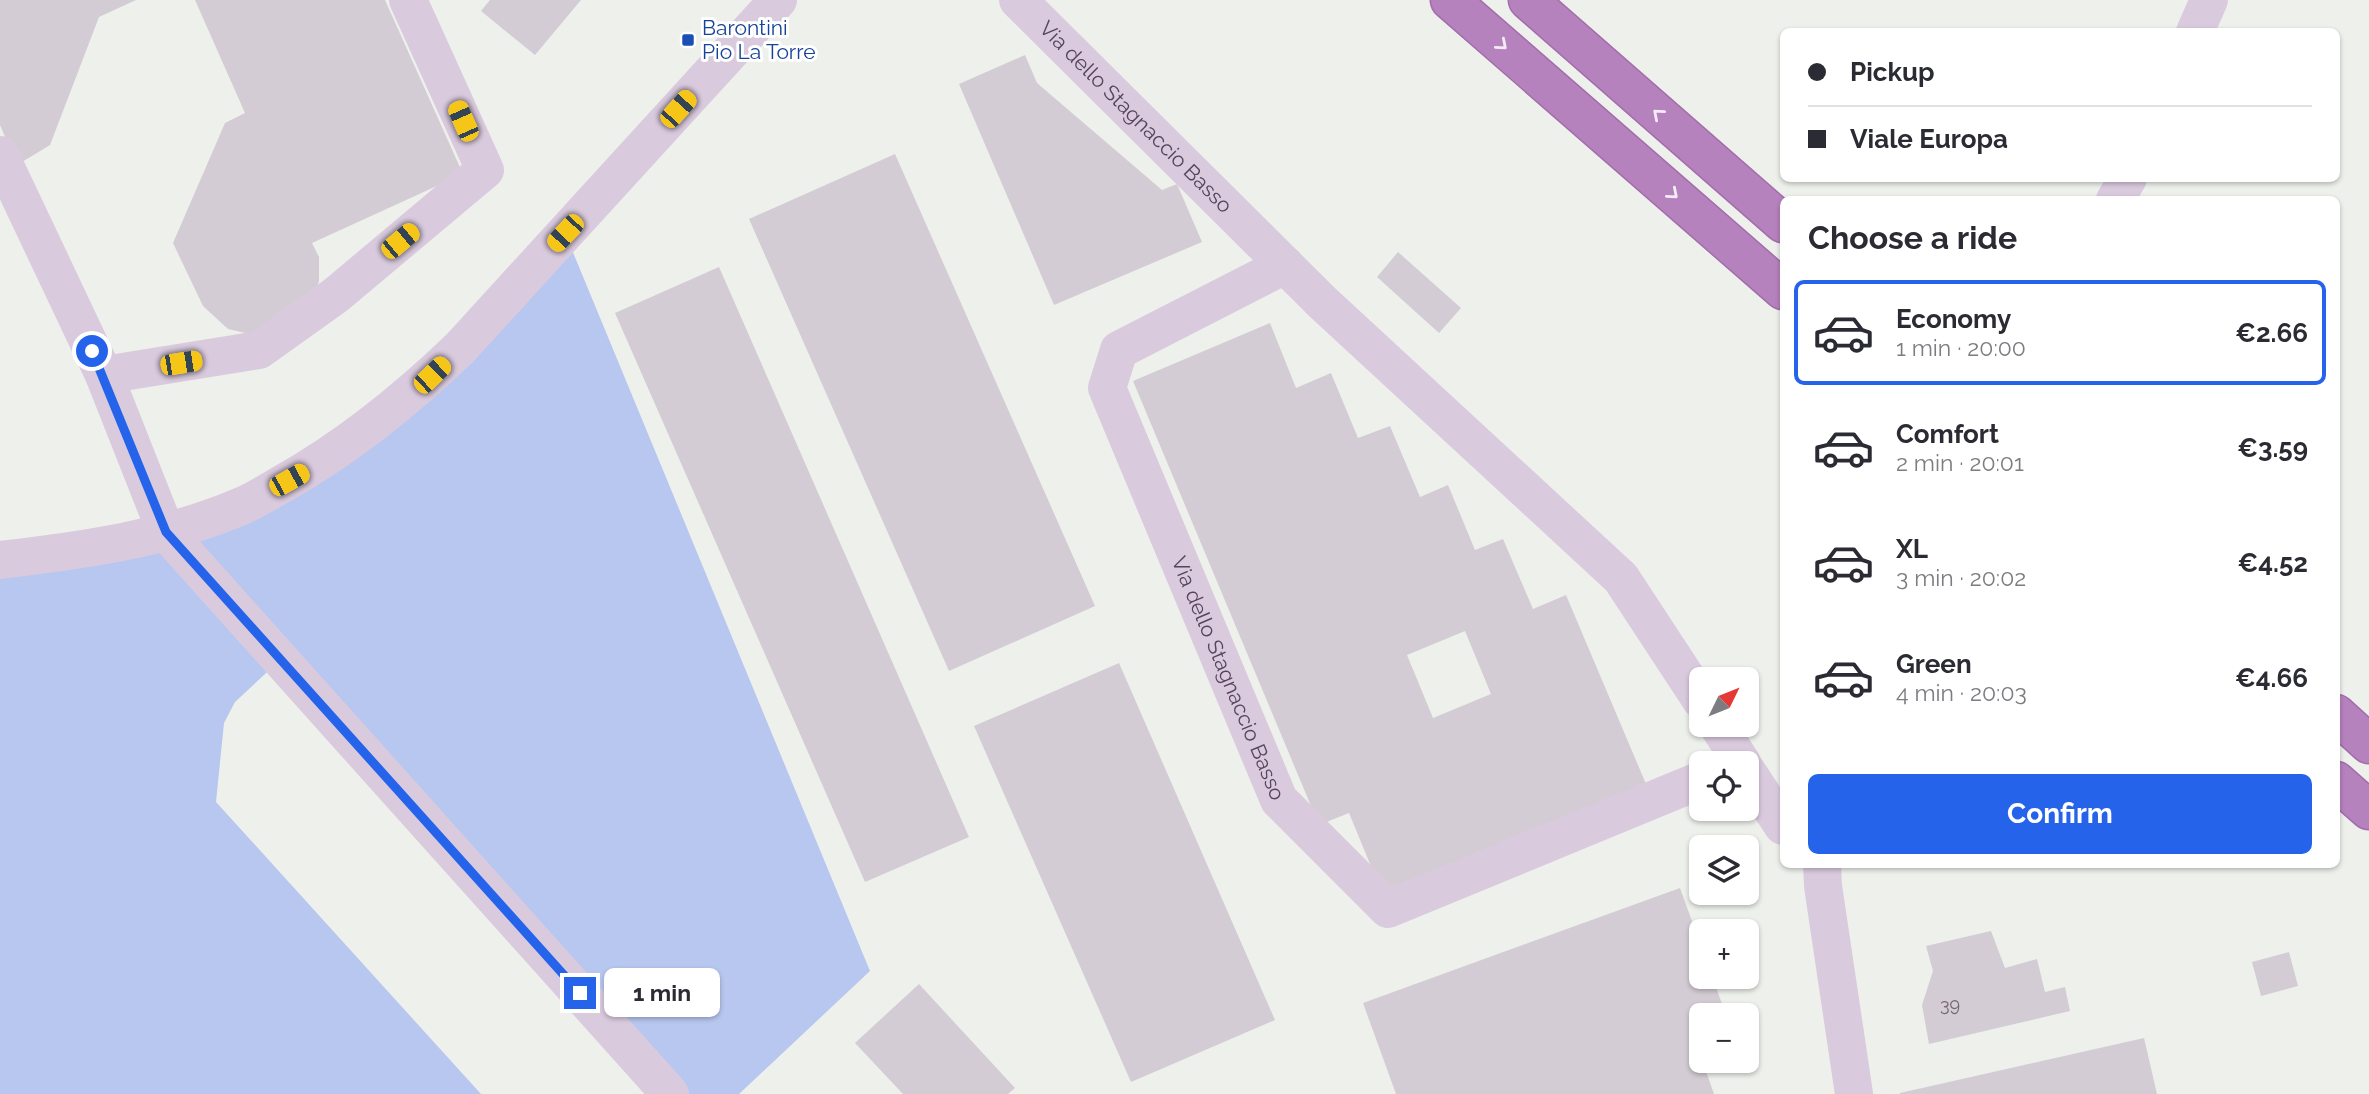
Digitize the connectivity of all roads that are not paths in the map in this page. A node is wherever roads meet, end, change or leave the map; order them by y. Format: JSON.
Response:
{"nodes":[{"id":1,"x":408,"y":0,"type":"edge"},
{"id":2,"x":778,"y":0,"type":"edge"},
{"id":3,"x":1018,"y":0,"type":"edge"},
{"id":4,"x":1450,"y":0,"type":"edge"},
{"id":5,"x":1528,"y":0,"type":"edge"},
{"id":6,"x":2209,"y":0,"type":"edge"},
{"id":7,"x":2197,"y":28,"type":"edge"},
{"id":8,"x":0,"y":155,"type":"edge"},
{"id":9,"x":1780,"y":220,"type":"edge"},
{"id":10,"x":1285,"y":265,"type":"junction"},
{"id":11,"x":1780,"y":287,"type":"edge"},
{"id":12,"x":104,"y":375,"type":"junction"},
{"id":13,"x":166,"y":532,"type":"junction"},
{"id":14,"x":0,"y":560,"type":"edge"},
{"id":15,"x":1689,"y":682,"type":"edge"},
{"id":16,"x":2340,"y":718,"type":"edge"},
{"id":17,"x":2369,"y":744,"type":"edge"},
{"id":18,"x":1689,"y":785,"type":"edge"},
{"id":19,"x":2340,"y":785,"type":"edge"},
{"id":20,"x":1759,"y":790,"type":"edge"},
{"id":21,"x":2369,"y":810,"type":"edge"},
{"id":22,"x":1780,"y":821,"type":"edge"},
{"id":23,"x":1817,"y":872,"type":"edge"},
{"id":24,"x":670,"y":1094,"type":"edge"},
{"id":25,"x":1854,"y":1094,"type":"edge"}],
"edges":[{"from":1,"to":12,"type":"street"},
{"from":2,"to":13,"type":"street"},
{"from":3,"to":10,"type":"street","name":"Via dello Stagnaccio Basso"},
{"from":4,"to":11,"type":"highway","one_way":true},
{"from":9,"to":5,"type":"highway","one_way":true},
{"from":6,"to":7,"type":"street"},
{"from":8,"to":12,"type":"street"},
{"from":10,"to":15,"type":"street","name":"Via dello Stagnaccio Basso"},
{"from":10,"to":18,"type":"street","name":"Via dello Stagnaccio Basso"},
{"from":12,"to":13,"type":"street"},
{"from":13,"to":14,"type":"street"},
{"from":13,"to":24,"type":"street"},
{"from":16,"to":17,"type":"highway"},
{"from":19,"to":21,"type":"highway"},
{"from":20,"to":22,"type":"street"},
{"from":23,"to":25,"type":"street"}]}
